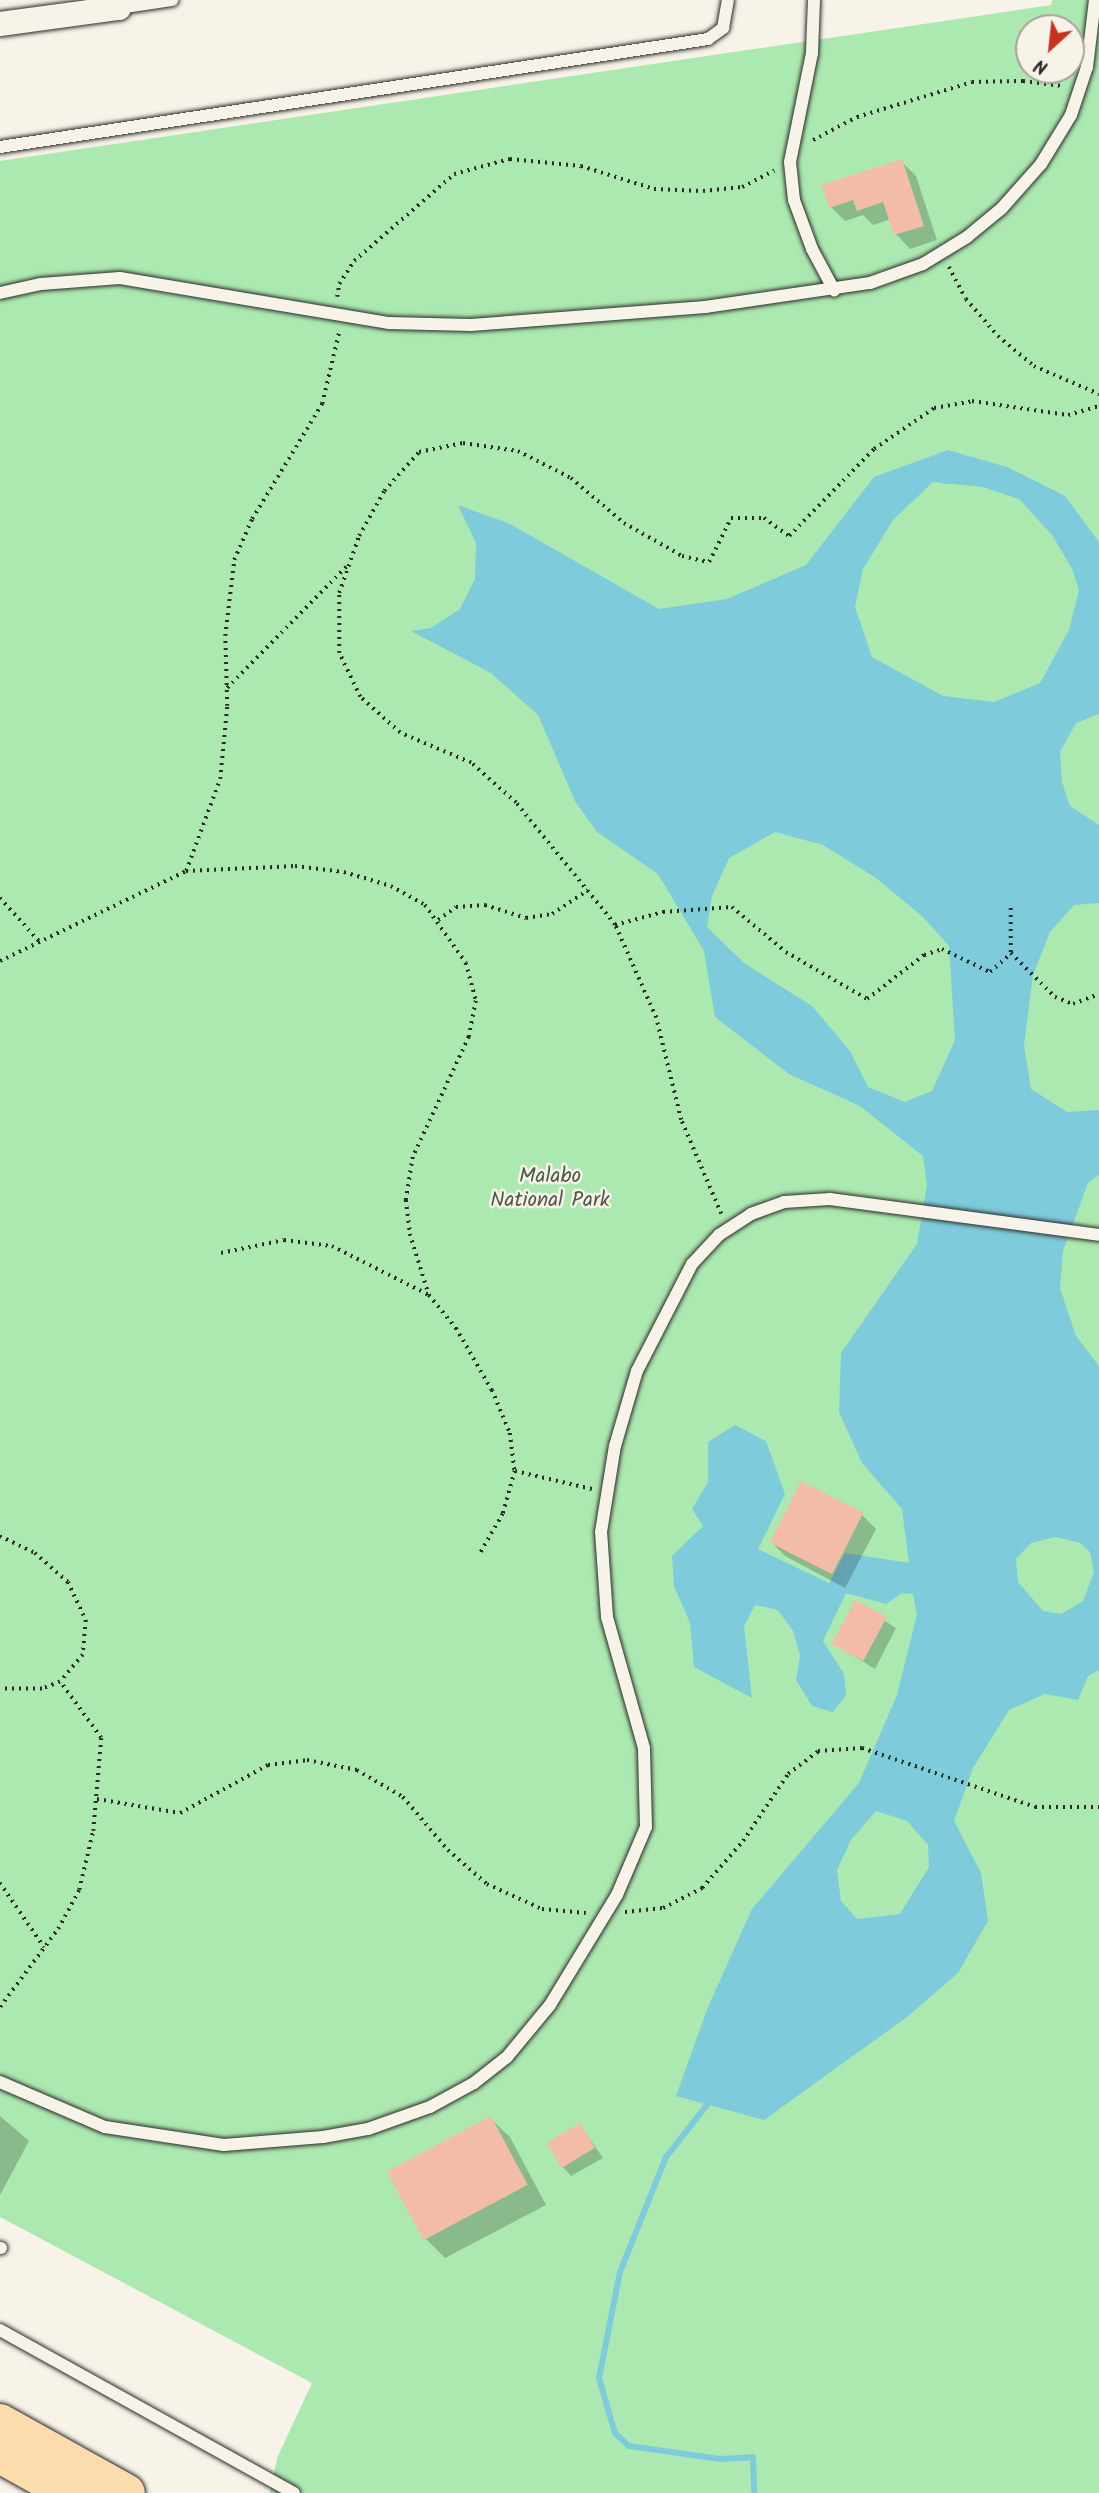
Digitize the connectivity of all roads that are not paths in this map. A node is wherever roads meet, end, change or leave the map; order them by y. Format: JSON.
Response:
{"nodes":[{"id":1,"x":172,"y":0,"type":"edge"},
{"id":2,"x":728,"y":0,"type":"edge"},
{"id":3,"x":814,"y":0,"type":"edge"},
{"id":4,"x":1096,"y":0,"type":"edge"},
{"id":5,"x":118,"y":4,"type":"edge"},
{"id":6,"x":0,"y":24,"type":"edge"},
{"id":7,"x":0,"y":147,"type":"edge"},
{"id":8,"x":834,"y":290,"type":"junction"},
{"id":9,"x":0,"y":293,"type":"edge"},
{"id":10,"x":1099,"y":1235,"type":"edge"},
{"id":11,"x":0,"y":2082,"type":"edge"},
{"id":12,"x":0,"y":2330,"type":"edge"},
{"id":13,"x":0,"y":2423,"type":"edge"},
{"id":14,"x":0,"y":2454,"type":"edge"},
{"id":15,"x":70,"y":2493,"type":"edge"},
{"id":16,"x":126,"y":2493,"type":"edge"},
{"id":17,"x":294,"y":2493,"type":"edge"}],
"edges":[{"from":1,"to":5,"type":"lane"},
{"from":2,"to":7,"type":"lane"},
{"from":3,"to":8,"type":"lane"},
{"from":4,"to":8,"type":"lane"},
{"from":5,"to":6,"type":"street"},
{"from":8,"to":9,"type":"lane"},
{"from":10,"to":11,"type":"lane"},
{"from":12,"to":17,"type":"lane"},
{"from":13,"to":16,"type":"main road"},
{"from":14,"to":15,"type":"main road"}]}
